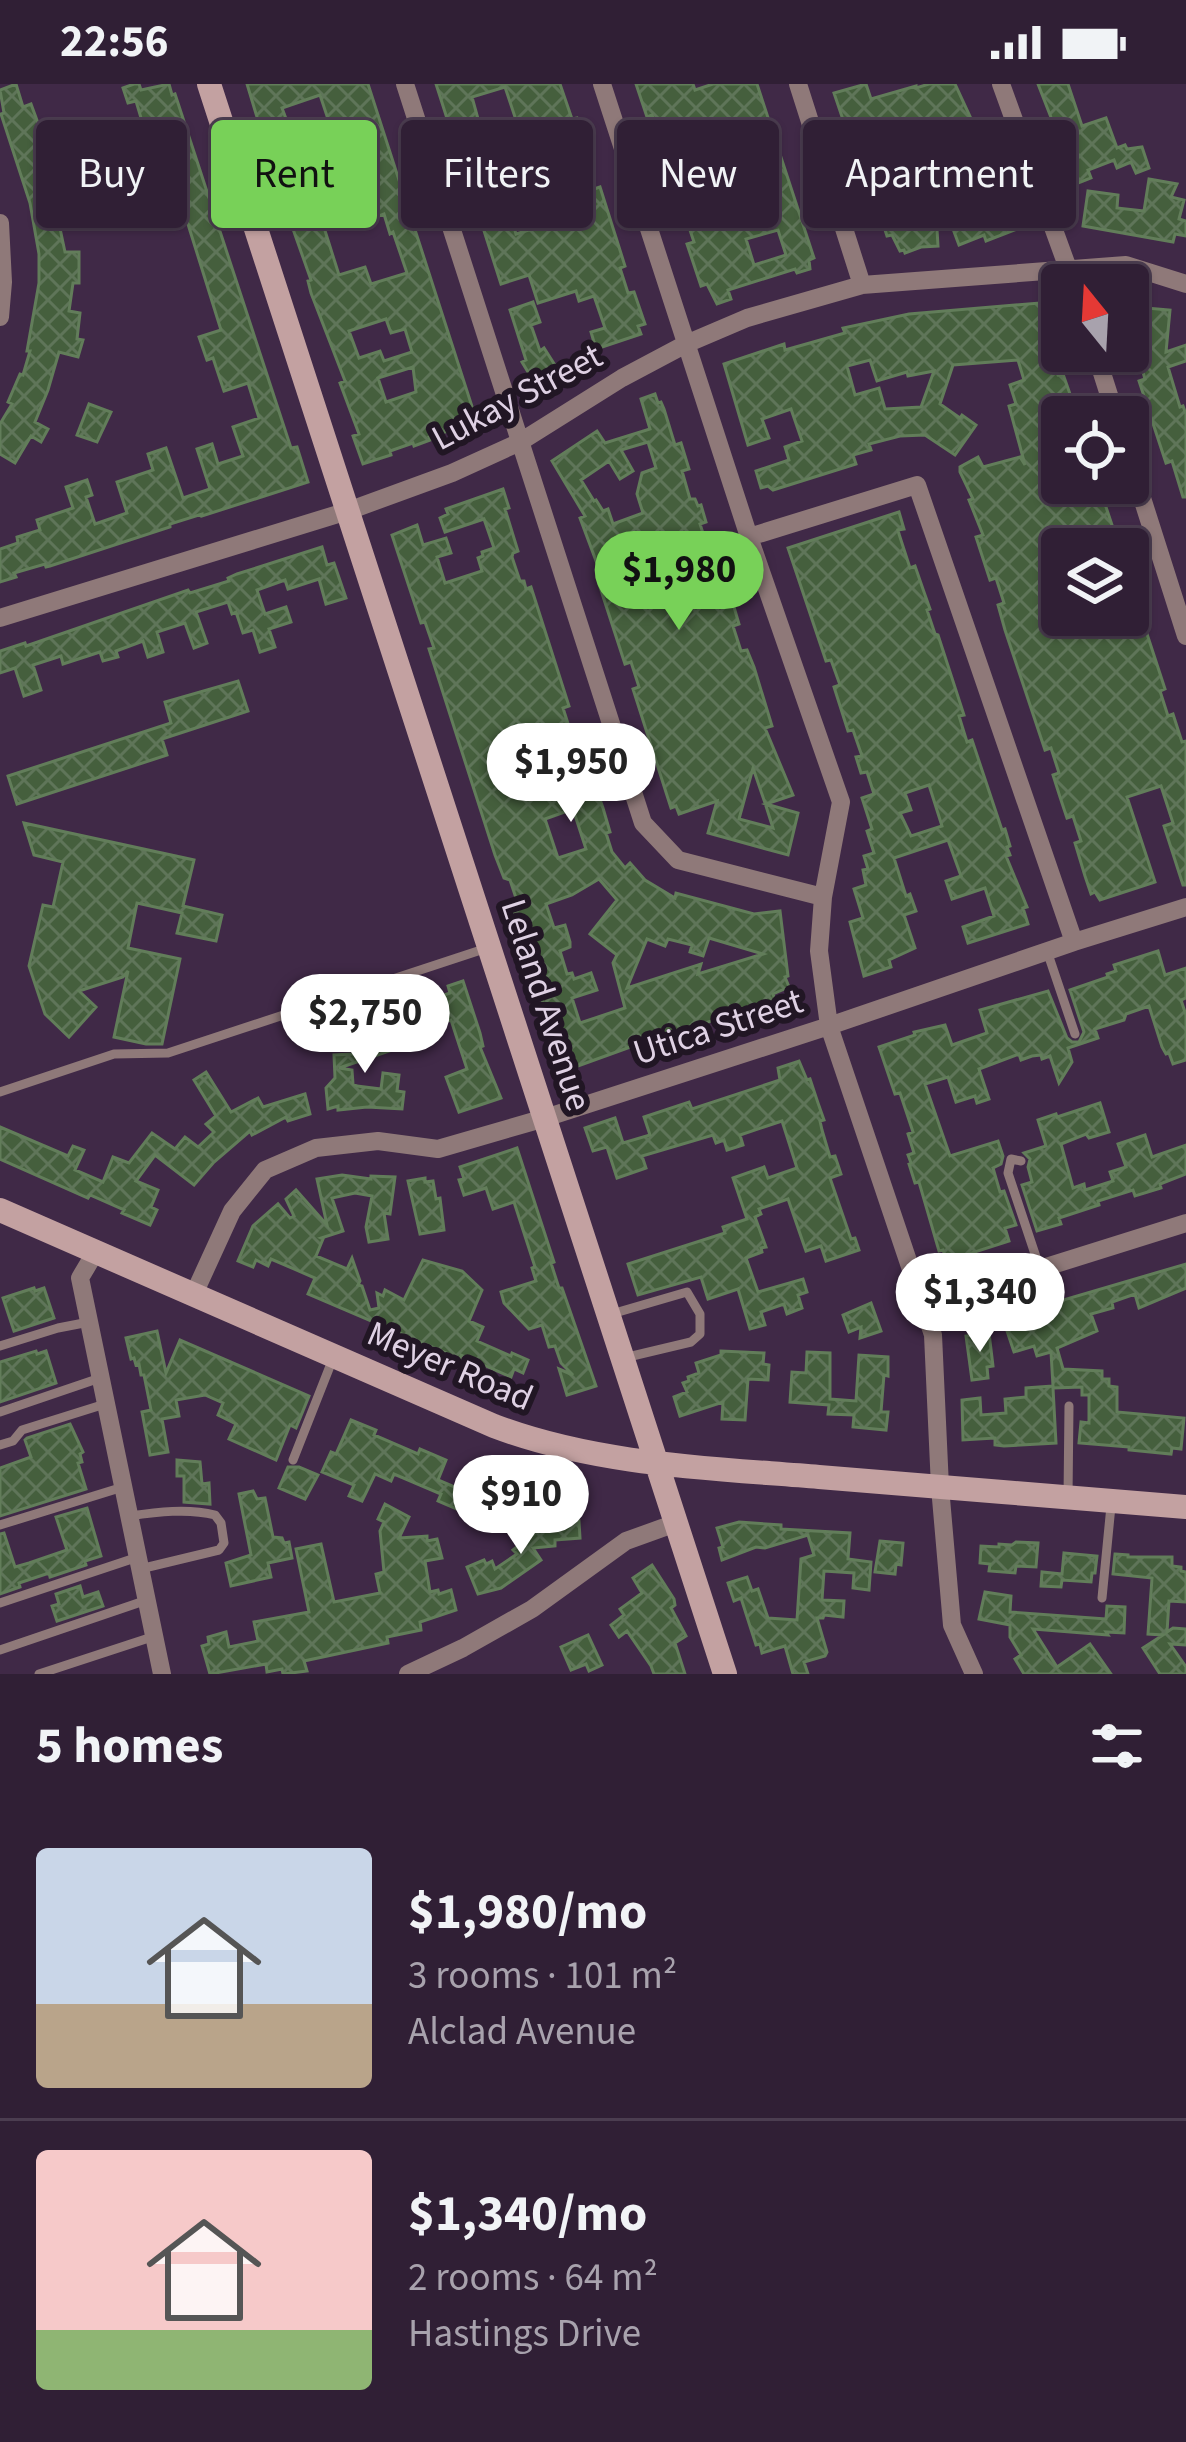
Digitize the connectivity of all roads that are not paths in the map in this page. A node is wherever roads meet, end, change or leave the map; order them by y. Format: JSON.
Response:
{"nodes":[{"id":1,"x":209,"y":84,"type":"edge"},
{"id":2,"x":405,"y":84,"type":"edge"},
{"id":3,"x":602,"y":84,"type":"edge"},
{"id":4,"x":799,"y":84,"type":"edge"},
{"id":5,"x":1001,"y":84,"type":"edge"},
{"id":6,"x":0,"y":223,"type":"edge"},
{"id":7,"x":1066,"y":264,"type":"edge"},
{"id":8,"x":1149,"y":272,"type":"edge"},
{"id":9,"x":1041,"y":278,"type":"edge"},
{"id":10,"x":1186,"y":284,"type":"edge"},
{"id":11,"x":862,"y":285,"type":"junction"},
{"id":12,"x":0,"y":317,"type":"edge"},
{"id":13,"x":686,"y":344,"type":"junction"},
{"id":14,"x":520,"y":442,"type":"junction"},
{"id":15,"x":1144,"y":504,"type":"edge"},
{"id":16,"x":348,"y":511,"type":"junction"},
{"id":17,"x":749,"y":537,"type":"junction"},
{"id":18,"x":0,"y":618,"type":"edge"},
{"id":19,"x":1186,"y":636,"type":"edge"},
{"id":20,"x":823,"y":897,"type":"junction"},
{"id":21,"x":1186,"y":907,"type":"edge"},
{"id":22,"x":1074,"y":942,"type":"junction"},
{"id":23,"x":489,"y":947,"type":"junction"},
{"id":24,"x":1047,"y":951,"type":"junction"},
{"id":25,"x":829,"y":1026,"type":"junction"},
{"id":26,"x":1075,"y":1034,"type":"dead end"},
{"id":27,"x":0,"y":1092,"type":"edge"},
{"id":28,"x":544,"y":1118,"type":"junction"},
{"id":29,"x":1021,"y":1161,"type":"dead end"},
{"id":30,"x":0,"y":1210,"type":"edge"},
{"id":31,"x":1186,"y":1222,"type":"edge"},
{"id":32,"x":96,"y":1251,"type":"junction"},
{"id":33,"x":1040,"y":1269,"type":"junction"},
{"id":34,"x":194,"y":1294,"type":"junction"},
{"id":35,"x":926,"y":1305,"type":"junction"},
{"id":36,"x":608,"y":1315,"type":"junction"},
{"id":37,"x":88,"y":1322,"type":"junction"},
{"id":38,"x":0,"y":1346,"type":"edge"},
{"id":39,"x":333,"y":1355,"type":"junction"},
{"id":40,"x":623,"y":1359,"type":"junction"},
{"id":41,"x":100,"y":1378,"type":"junction"},
{"id":42,"x":105,"y":1404,"type":"junction"},
{"id":43,"x":1069,"y":1406,"type":"dead end"},
{"id":44,"x":0,"y":1412,"type":"edge"},
{"id":45,"x":0,"y":1445,"type":"edge"},
{"id":46,"x":293,"y":1460,"type":"dead end"},
{"id":47,"x":656,"y":1462,"type":"junction"},
{"id":48,"x":123,"y":1486,"type":"junction"},
{"id":49,"x":940,"y":1487,"type":"junction"},
{"id":50,"x":1068,"y":1497,"type":"junction"},
{"id":51,"x":1112,"y":1501,"type":"junction"},
{"id":52,"x":1186,"y":1507,"type":"edge"},
{"id":53,"x":129,"y":1516,"type":"junction"},
{"id":54,"x":676,"y":1523,"type":"junction"},
{"id":55,"x":0,"y":1525,"type":"edge"},
{"id":56,"x":139,"y":1563,"type":"junction"},
{"id":57,"x":1102,"y":1598,"type":"dead end"},
{"id":58,"x":147,"y":1600,"type":"junction"},
{"id":59,"x":0,"y":1603,"type":"edge"},
{"id":60,"x":155,"y":1636,"type":"junction"},
{"id":61,"x":0,"y":1650,"type":"edge"},
{"id":62,"x":39,"y":1674,"type":"edge"},
{"id":63,"x":162,"y":1674,"type":"edge"},
{"id":64,"x":408,"y":1674,"type":"edge"},
{"id":65,"x":725,"y":1674,"type":"edge"},
{"id":66,"x":974,"y":1674,"type":"edge"}],
"edges":[{"from":1,"to":16,"type":"street","name":"Leland Avenue"},
{"from":2,"to":14,"type":"street"},
{"from":3,"to":13,"type":"street"},
{"from":4,"to":11,"type":"street"},
{"from":5,"to":7,"type":"street"},
{"from":6,"to":12,"type":"street"},
{"from":8,"to":10,"type":"street","name":"Lukay Street"},
{"from":9,"to":11,"type":"street","name":"Lukay Street"},
{"from":11,"to":13,"type":"street","name":"Lukay Street"},
{"from":13,"to":14,"type":"street","name":"Lukay Street"},
{"from":13,"to":17,"type":"street"},
{"from":14,"to":16,"type":"street","name":"Lukay Street"},
{"from":14,"to":20,"type":"street"},
{"from":15,"to":19,"type":"street"},
{"from":16,"to":18,"type":"street","name":"Lukay Street"},
{"from":16,"to":23,"type":"street","name":"Leland Avenue"},
{"from":17,"to":20,"type":"street"},
{"from":17,"to":22,"type":"street"},
{"from":20,"to":25,"type":"street"},
{"from":21,"to":22,"type":"street","name":"Utica Street"},
{"from":22,"to":24,"type":"street","name":"Utica Street"},
{"from":23,"to":27,"type":"lane"},
{"from":23,"to":28,"type":"street","name":"Leland Avenue"},
{"from":24,"to":25,"type":"street","name":"Utica Street"},
{"from":24,"to":26,"type":"lane"},
{"from":25,"to":28,"type":"street","name":"Utica Street"},
{"from":25,"to":35,"type":"street"},
{"from":28,"to":34,"type":"street","name":"Utica Street"},
{"from":28,"to":36,"type":"street","name":"Leland Avenue"},
{"from":29,"to":33,"type":"lane"},
{"from":30,"to":32,"type":"street","name":"Meyer Road"},
{"from":31,"to":33,"type":"street"},
{"from":32,"to":34,"type":"street","name":"Meyer Road"},
{"from":32,"to":37,"type":"street"},
{"from":33,"to":35,"type":"street"},
{"from":34,"to":39,"type":"street","name":"Meyer Road"},
{"from":35,"to":49,"type":"street"},
{"from":36,"to":40,"type":"street","name":"Leland Avenue"},
{"from":36,"to":40,"type":"lane"},
{"from":37,"to":38,"type":"lane"},
{"from":37,"to":41,"type":"street"},
{"from":39,"to":46,"type":"lane"},
{"from":39,"to":47,"type":"street","name":"Meyer Road"},
{"from":40,"to":47,"type":"street","name":"Leland Avenue"},
{"from":41,"to":42,"type":"street"},
{"from":41,"to":44,"type":"lane"},
{"from":42,"to":45,"type":"lane"},
{"from":42,"to":48,"type":"street"},
{"from":43,"to":50,"type":"lane"},
{"from":47,"to":49,"type":"street","name":"Meyer Road"},
{"from":47,"to":54,"type":"street","name":"Leland Avenue"},
{"from":48,"to":53,"type":"street"},
{"from":48,"to":55,"type":"lane"},
{"from":49,"to":50,"type":"street","name":"Meyer Road"},
{"from":49,"to":66,"type":"street"},
{"from":50,"to":51,"type":"street","name":"Meyer Road"},
{"from":51,"to":52,"type":"street","name":"Meyer Road"},
{"from":51,"to":57,"type":"lane"},
{"from":53,"to":56,"type":"street"},
{"from":53,"to":56,"type":"lane"},
{"from":54,"to":64,"type":"street"},
{"from":54,"to":65,"type":"street","name":"Leland Avenue"},
{"from":56,"to":58,"type":"street"},
{"from":56,"to":59,"type":"lane"},
{"from":58,"to":60,"type":"street"},
{"from":58,"to":61,"type":"lane"},
{"from":60,"to":62,"type":"lane"},
{"from":60,"to":63,"type":"street"}]}
